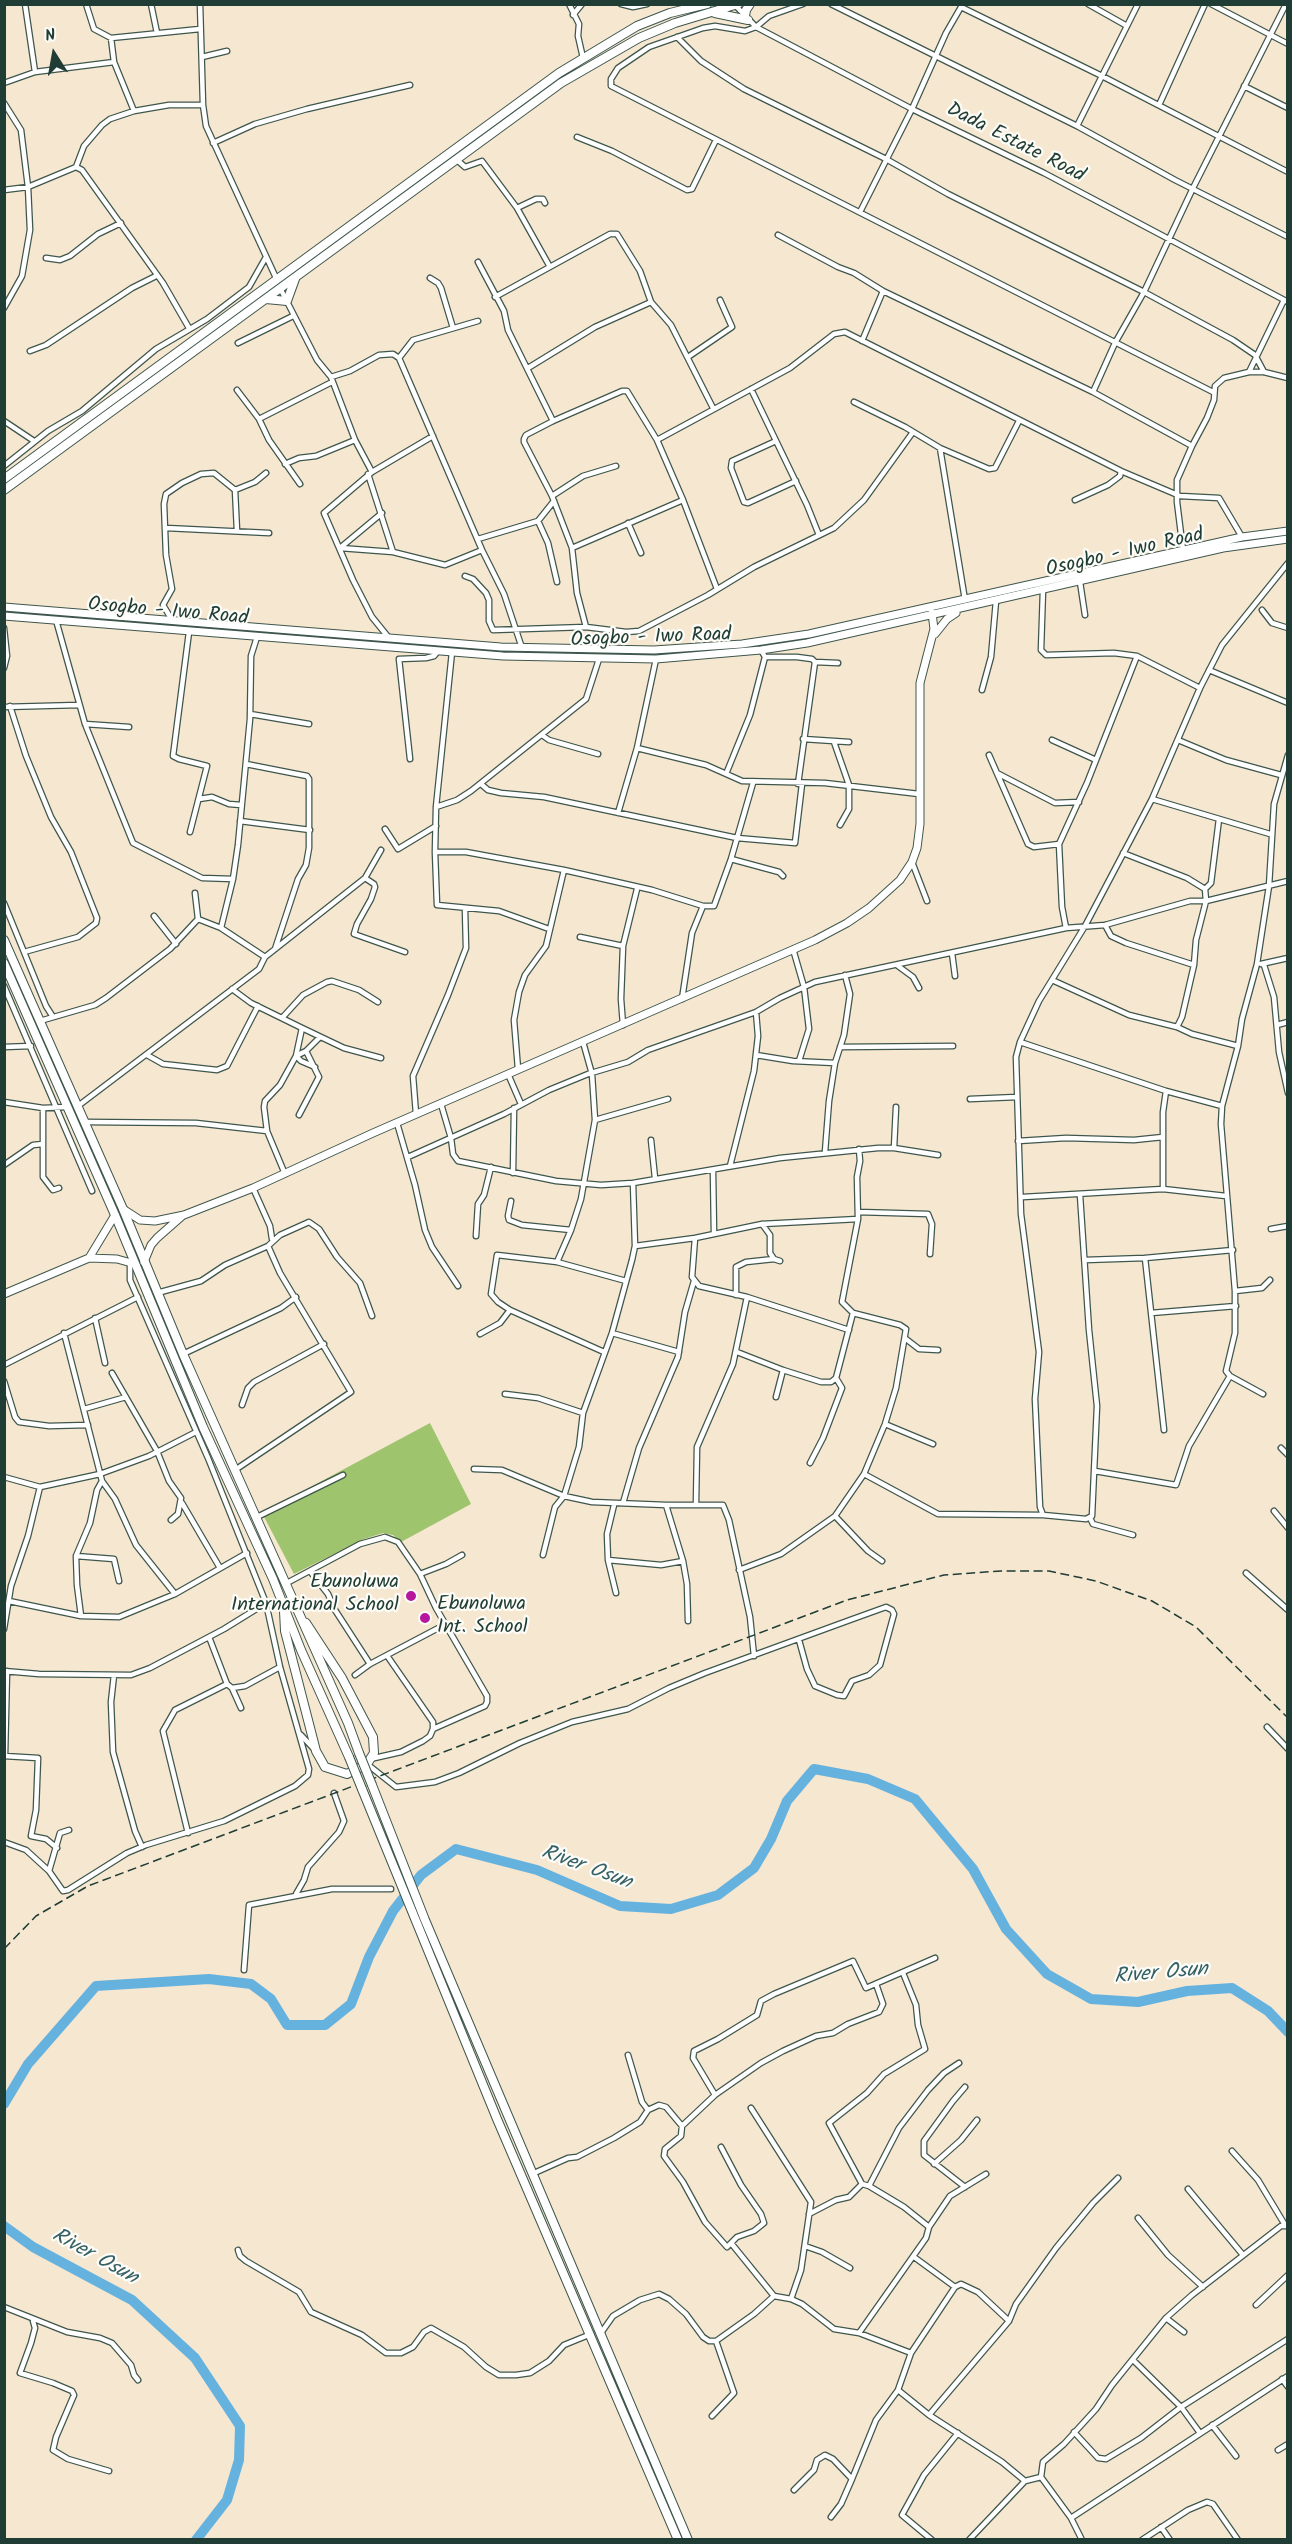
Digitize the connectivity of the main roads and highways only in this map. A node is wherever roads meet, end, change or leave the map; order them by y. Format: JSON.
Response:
{"nodes":[{"id":1,"x":750,"y":4,"type":"edge"},
{"id":2,"x":736,"y":5,"type":"edge"},
{"id":3,"x":708,"y":7,"type":"edge"},
{"id":4,"x":296,"y":277,"type":"junction"},
{"id":5,"x":266,"y":299,"type":"junction"},
{"id":6,"x":4,"y":479,"type":"edge"},
{"id":7,"x":4,"y":490,"type":"edge"},
{"id":8,"x":1287,"y":531,"type":"edge"},
{"id":9,"x":1287,"y":539,"type":"edge"},
{"id":10,"x":4,"y":607,"type":"edge"},
{"id":11,"x":931,"y":608,"type":"junction"},
{"id":12,"x":964,"y":609,"type":"junction"},
{"id":13,"x":4,"y":616,"type":"edge"},
{"id":14,"x":933,"y":616,"type":"junction"},
{"id":15,"x":932,"y":639,"type":"junction"},
{"id":16,"x":637,"y":650,"type":"junction"},
{"id":17,"x":637,"y":659,"type":"junction"},
{"id":18,"x":4,"y":940,"type":"edge"},
{"id":19,"x":4,"y":963,"type":"edge"},
{"id":20,"x":9,"y":989,"type":"edge"},
{"id":21,"x":123,"y":1209,"type":"junction"},
{"id":22,"x":116,"y":1215,"type":"junction"},
{"id":23,"x":184,"y":1215,"type":"junction"},
{"id":24,"x":89,"y":1258,"type":"junction"},
{"id":25,"x":144,"y":1262,"type":"junction"},
{"id":26,"x":132,"y":1263,"type":"junction"},
{"id":27,"x":4,"y":1294,"type":"edge"},
{"id":28,"x":283,"y":1604,"type":"junction"},
{"id":29,"x":297,"y":1610,"type":"junction"},
{"id":30,"x":678,"y":2540,"type":"edge"},
{"id":31,"x":688,"y":2540,"type":"edge"}],
"edges":[{"from":1,"to":3,"type":"highway"},
{"from":2,"to":3,"type":"highway"},
{"from":3,"to":4,"type":"highway"},
{"from":3,"to":6,"type":"highway"},
{"from":4,"to":5,"type":"highway"},
{"from":4,"to":5,"type":"highway"},
{"from":5,"to":7,"type":"highway"},
{"from":8,"to":11,"type":"main road","name":"Osogbo - Iwo Road"},
{"from":9,"to":12,"type":"main road","name":"Osogbo - Iwo Road"},
{"from":10,"to":16,"type":"main road","name":"Osogbo - Iwo Road"},
{"from":11,"to":14,"type":"main road"},
{"from":11,"to":16,"type":"main road","name":"Osogbo - Iwo Road"},
{"from":12,"to":14,"type":"main road","name":"Osogbo - Iwo Road"},
{"from":12,"to":15,"type":"main road"},
{"from":13,"to":17,"type":"main road","name":"Osogbo - Iwo Road"},
{"from":14,"to":15,"type":"main road"},
{"from":14,"to":17,"type":"main road","name":"Osogbo - Iwo Road"},
{"from":15,"to":23,"type":"main road"},
{"from":16,"to":17,"type":"main road"},
{"from":18,"to":21,"type":"highway"},
{"from":19,"to":20,"type":"highway"},
{"from":20,"to":22,"type":"highway"},
{"from":21,"to":23,"type":"main road"},
{"from":21,"to":25,"type":"highway"},
{"from":22,"to":24,"type":"main road"},
{"from":22,"to":26,"type":"highway"},
{"from":23,"to":25,"type":"main road"},
{"from":24,"to":26,"type":"main road"},
{"from":24,"to":27,"type":"main road"},
{"from":25,"to":29,"type":"highway"},
{"from":26,"to":28,"type":"highway"},
{"from":28,"to":29,"type":"highway"},
{"from":28,"to":30,"type":"highway","bridge":true},
{"from":29,"to":31,"type":"highway","bridge":true}]}
